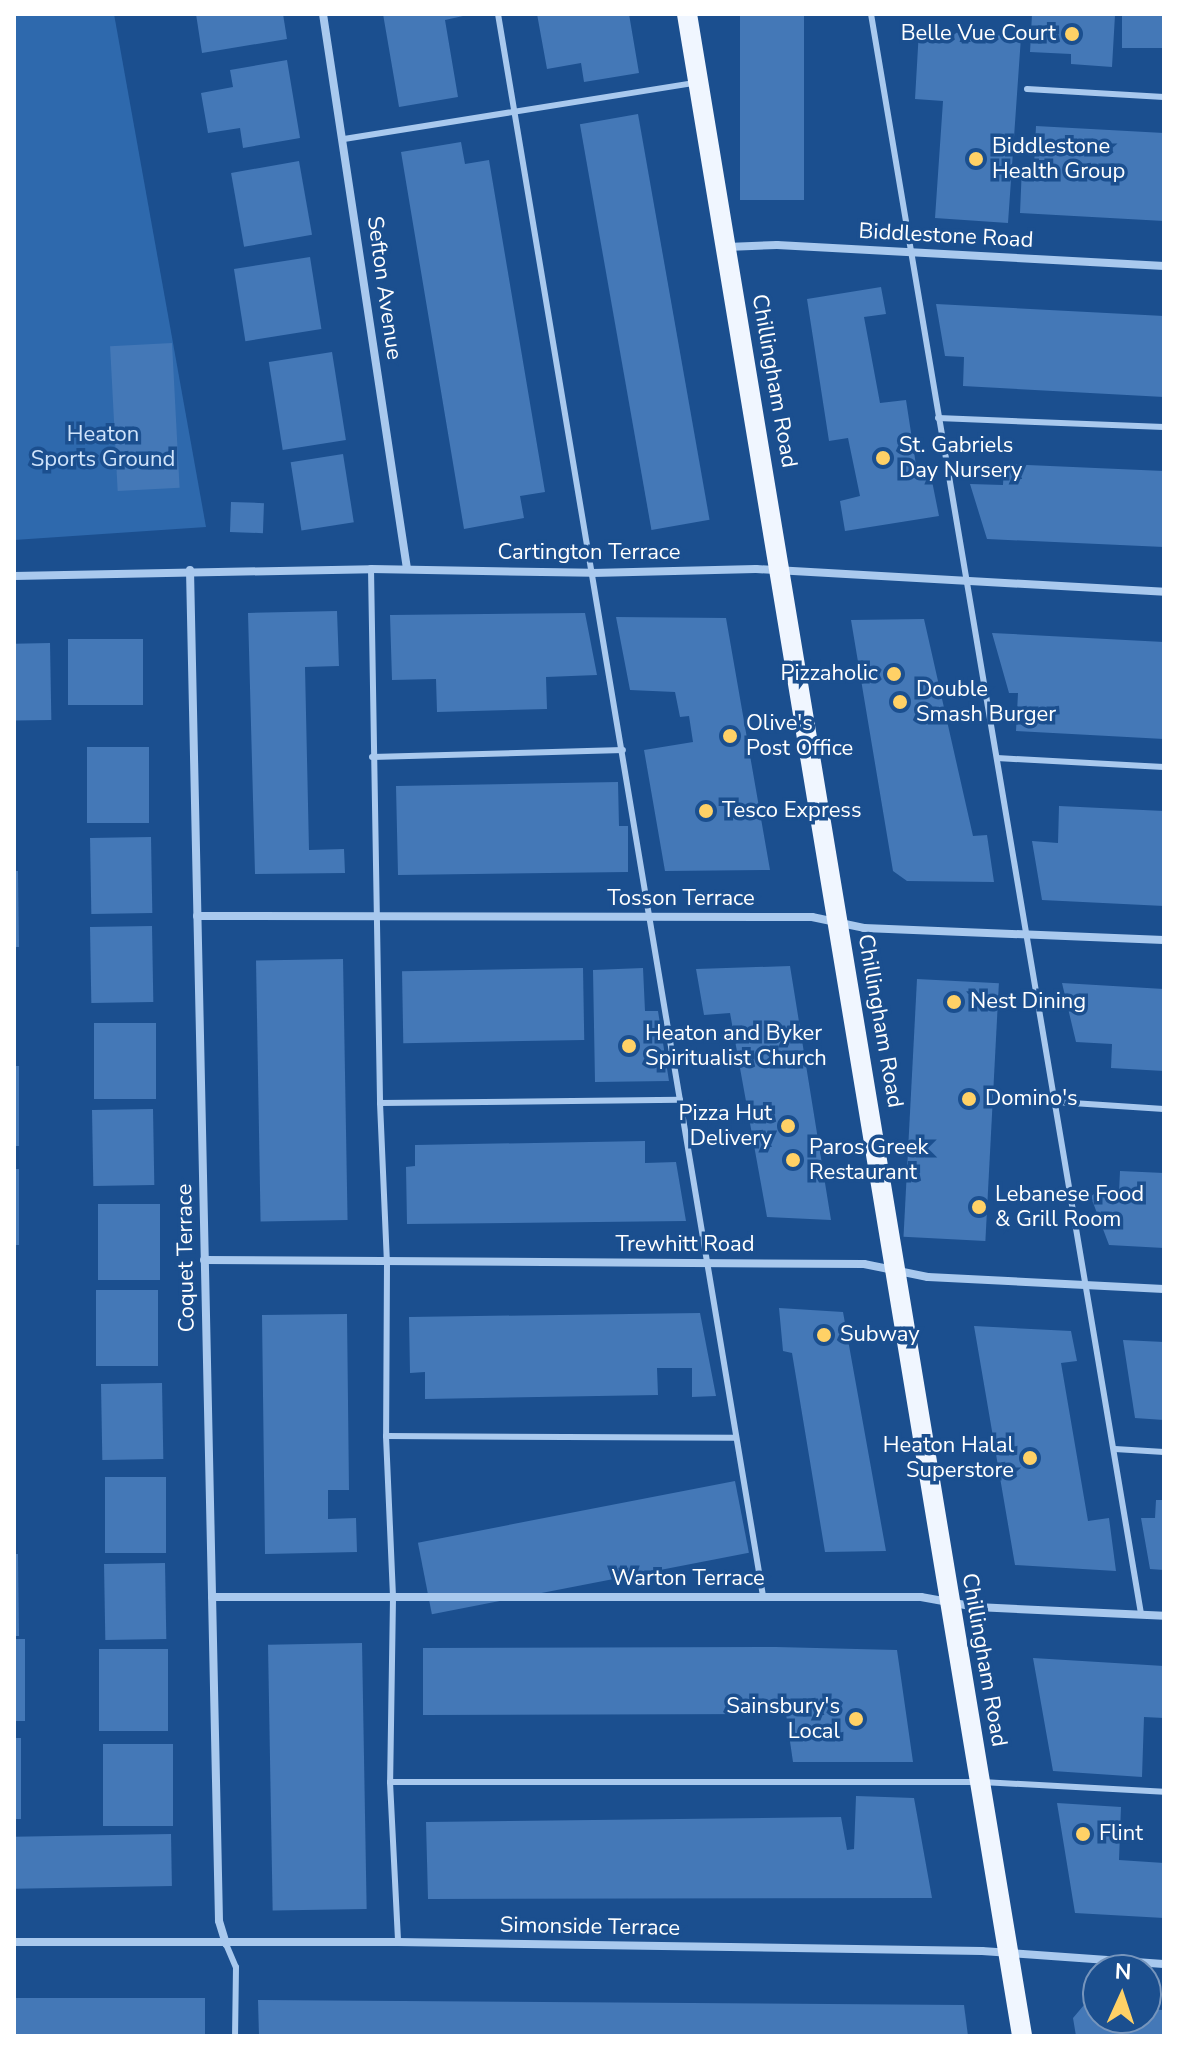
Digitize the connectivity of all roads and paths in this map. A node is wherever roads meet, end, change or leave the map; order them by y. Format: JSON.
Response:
{"nodes":[{"id":1,"x":323,"y":14,"type":"edge"},
{"id":2,"x":498,"y":14,"type":"edge"},
{"id":3,"x":687,"y":14,"type":"edge"},
{"id":4,"x":871,"y":14,"type":"edge"},
{"id":5,"x":698,"y":82,"type":"junction"},
{"id":6,"x":1027,"y":89,"type":"dead end"},
{"id":7,"x":1164,"y":97,"type":"edge"},
{"id":8,"x":515,"y":112,"type":"junction"},
{"id":9,"x":344,"y":139,"type":"junction"},
{"id":10,"x":727,"y":247,"type":"junction"},
{"id":11,"x":911,"y":252,"type":"junction"},
{"id":12,"x":1164,"y":266,"type":"edge"},
{"id":13,"x":938,"y":418,"type":"junction"},
{"id":14,"x":1164,"y":427,"type":"edge"},
{"id":15,"x":371,"y":569,"type":"junction"},
{"id":16,"x":407,"y":569,"type":"junction"},
{"id":17,"x":190,"y":570,"type":"junction"},
{"id":18,"x":782,"y":571,"type":"junction"},
{"id":19,"x":592,"y":573,"type":"junction"},
{"id":20,"x":14,"y":576,"type":"edge"},
{"id":21,"x":966,"y":580,"type":"junction"},
{"id":22,"x":1164,"y":592,"type":"edge"},
{"id":23,"x":623,"y":750,"type":"junction"},
{"id":24,"x":372,"y":757,"type":"junction"},
{"id":25,"x":997,"y":758,"type":"junction"},
{"id":26,"x":1164,"y":767,"type":"edge"},
{"id":27,"x":375,"y":915,"type":"junction"},
{"id":28,"x":197,"y":916,"type":"junction"},
{"id":29,"x":651,"y":917,"type":"junction"},
{"id":30,"x":839,"y":922,"type":"junction"},
{"id":31,"x":1026,"y":932,"type":"junction"},
{"id":32,"x":1164,"y":940,"type":"edge"},
{"id":33,"x":680,"y":1100,"type":"junction"},
{"id":34,"x":1057,"y":1102,"type":"junction"},
{"id":35,"x":380,"y":1103,"type":"junction"},
{"id":36,"x":1164,"y":1109,"type":"edge"},
{"id":37,"x":204,"y":1260,"type":"junction"},
{"id":38,"x":387,"y":1263,"type":"junction"},
{"id":39,"x":706,"y":1263,"type":"junction"},
{"id":40,"x":898,"y":1271,"type":"junction"},
{"id":41,"x":1086,"y":1285,"type":"junction"},
{"id":42,"x":1164,"y":1289,"type":"edge"},
{"id":43,"x":386,"y":1436,"type":"junction"},
{"id":44,"x":735,"y":1438,"type":"junction"},
{"id":45,"x":1115,"y":1449,"type":"junction"},
{"id":46,"x":1164,"y":1452,"type":"edge"},
{"id":47,"x":763,"y":1596,"type":"junction"},
{"id":48,"x":212,"y":1597,"type":"junction"},
{"id":49,"x":393,"y":1598,"type":"junction"},
{"id":50,"x":949,"y":1601,"type":"junction"},
{"id":51,"x":1141,"y":1614,"type":"junction"},
{"id":52,"x":1164,"y":1616,"type":"edge"},
{"id":53,"x":390,"y":1782,"type":"junction"},
{"id":54,"x":982,"y":1782,"type":"junction"},
{"id":55,"x":1164,"y":1792,"type":"edge"},
{"id":56,"x":14,"y":1942,"type":"edge"},
{"id":57,"x":398,"y":1942,"type":"junction"},
{"id":58,"x":226,"y":1944,"type":"junction"},
{"id":59,"x":1009,"y":1955,"type":"junction"},
{"id":60,"x":1164,"y":1964,"type":"edge"},
{"id":61,"x":235,"y":2036,"type":"edge"},
{"id":62,"x":1022,"y":2036,"type":"edge"}],
"edges":[{"from":1,"to":9,"type":"street","name":"Sefton Avenue"},
{"from":2,"to":8,"type":"lane"},
{"from":3,"to":5,"type":"main road","name":"Chillingham Road"},
{"from":4,"to":11,"type":"lane"},
{"from":5,"to":8,"type":"lane"},
{"from":5,"to":10,"type":"main road","name":"Chillingham Road"},
{"from":6,"to":7,"type":"lane"},
{"from":8,"to":9,"type":"lane"},
{"from":8,"to":19,"type":"lane"},
{"from":9,"to":16,"type":"street","name":"Sefton Avenue"},
{"from":10,"to":11,"type":"street","name":"Biddlestone Road"},
{"from":10,"to":18,"type":"main road","name":"Chillingham Road"},
{"from":11,"to":12,"type":"street","name":"Biddlestone Road"},
{"from":11,"to":13,"type":"lane"},
{"from":13,"to":14,"type":"lane"},
{"from":13,"to":21,"type":"lane"},
{"from":15,"to":16,"type":"street","name":"Cartington Terrace"},
{"from":15,"to":17,"type":"street","name":"Cartington Terrace"},
{"from":15,"to":24,"type":"lane"},
{"from":16,"to":19,"type":"street","name":"Cartington Terrace"},
{"from":17,"to":20,"type":"street","name":"Cartington Terrace"},
{"from":17,"to":28,"type":"street","name":"Coquet Terrace"},
{"from":18,"to":19,"type":"street","name":"Cartington Terrace"},
{"from":18,"to":21,"type":"street","name":"Cartington Terrace"},
{"from":18,"to":30,"type":"main road","name":"Chillingham Road"},
{"from":19,"to":23,"type":"lane"},
{"from":21,"to":22,"type":"street","name":"Cartington Terrace"},
{"from":21,"to":25,"type":"lane"},
{"from":23,"to":24,"type":"lane"},
{"from":23,"to":29,"type":"lane"},
{"from":24,"to":27,"type":"lane"},
{"from":25,"to":26,"type":"lane"},
{"from":25,"to":31,"type":"lane"},
{"from":27,"to":28,"type":"street","name":"Tosson Terrace"},
{"from":27,"to":29,"type":"street","name":"Tosson Terrace"},
{"from":27,"to":35,"type":"lane"},
{"from":28,"to":37,"type":"street","name":"Coquet Terrace"},
{"from":29,"to":30,"type":"street","name":"Tosson Terrace"},
{"from":29,"to":33,"type":"lane"},
{"from":30,"to":31,"type":"street","name":"Tosson Terrace"},
{"from":30,"to":40,"type":"main road","name":"Chillingham Road"},
{"from":31,"to":32,"type":"street","name":"Tosson Terrace"},
{"from":31,"to":34,"type":"lane"},
{"from":33,"to":35,"type":"lane"},
{"from":33,"to":39,"type":"lane"},
{"from":34,"to":36,"type":"lane"},
{"from":34,"to":41,"type":"lane"},
{"from":35,"to":38,"type":"lane"},
{"from":37,"to":38,"type":"street","name":"Trewhitt Road"},
{"from":37,"to":48,"type":"street","name":"Coquet Terrace"},
{"from":38,"to":39,"type":"street","name":"Trewhitt Road"},
{"from":38,"to":43,"type":"lane"},
{"from":39,"to":40,"type":"street","name":"Trewhitt Road"},
{"from":39,"to":44,"type":"lane"},
{"from":40,"to":41,"type":"street","name":"Trewhitt Road"},
{"from":40,"to":50,"type":"main road","name":"Chillingham Road"},
{"from":41,"to":42,"type":"street","name":"Trewhitt Road"},
{"from":41,"to":45,"type":"lane"},
{"from":43,"to":44,"type":"lane"},
{"from":43,"to":49,"type":"lane"},
{"from":44,"to":47,"type":"lane"},
{"from":45,"to":46,"type":"lane"},
{"from":45,"to":51,"type":"lane"},
{"from":47,"to":49,"type":"street","name":"Warton Terrace"},
{"from":47,"to":50,"type":"street","name":"Warton Terrace"},
{"from":48,"to":49,"type":"street","name":"Warton Terrace"},
{"from":48,"to":58,"type":"street","name":"Coquet Terrace"},
{"from":49,"to":53,"type":"lane"},
{"from":50,"to":51,"type":"street","name":"Warton Terrace"},
{"from":50,"to":54,"type":"main road","name":"Chillingham Road"},
{"from":51,"to":52,"type":"street","name":"Warton Terrace"},
{"from":53,"to":54,"type":"lane"},
{"from":53,"to":57,"type":"lane"},
{"from":54,"to":55,"type":"lane"},
{"from":54,"to":59,"type":"main road","name":"Chillingham Road"},
{"from":56,"to":58,"type":"street","name":"Simonside Terrace"},
{"from":57,"to":58,"type":"street","name":"Simonside Terrace"},
{"from":57,"to":59,"type":"street","name":"Simonside Terrace"},
{"from":58,"to":61,"type":"lane"},
{"from":59,"to":60,"type":"street","name":"Simonside Terrace"},
{"from":59,"to":62,"type":"main road","name":"Chillingham Road"}]}
